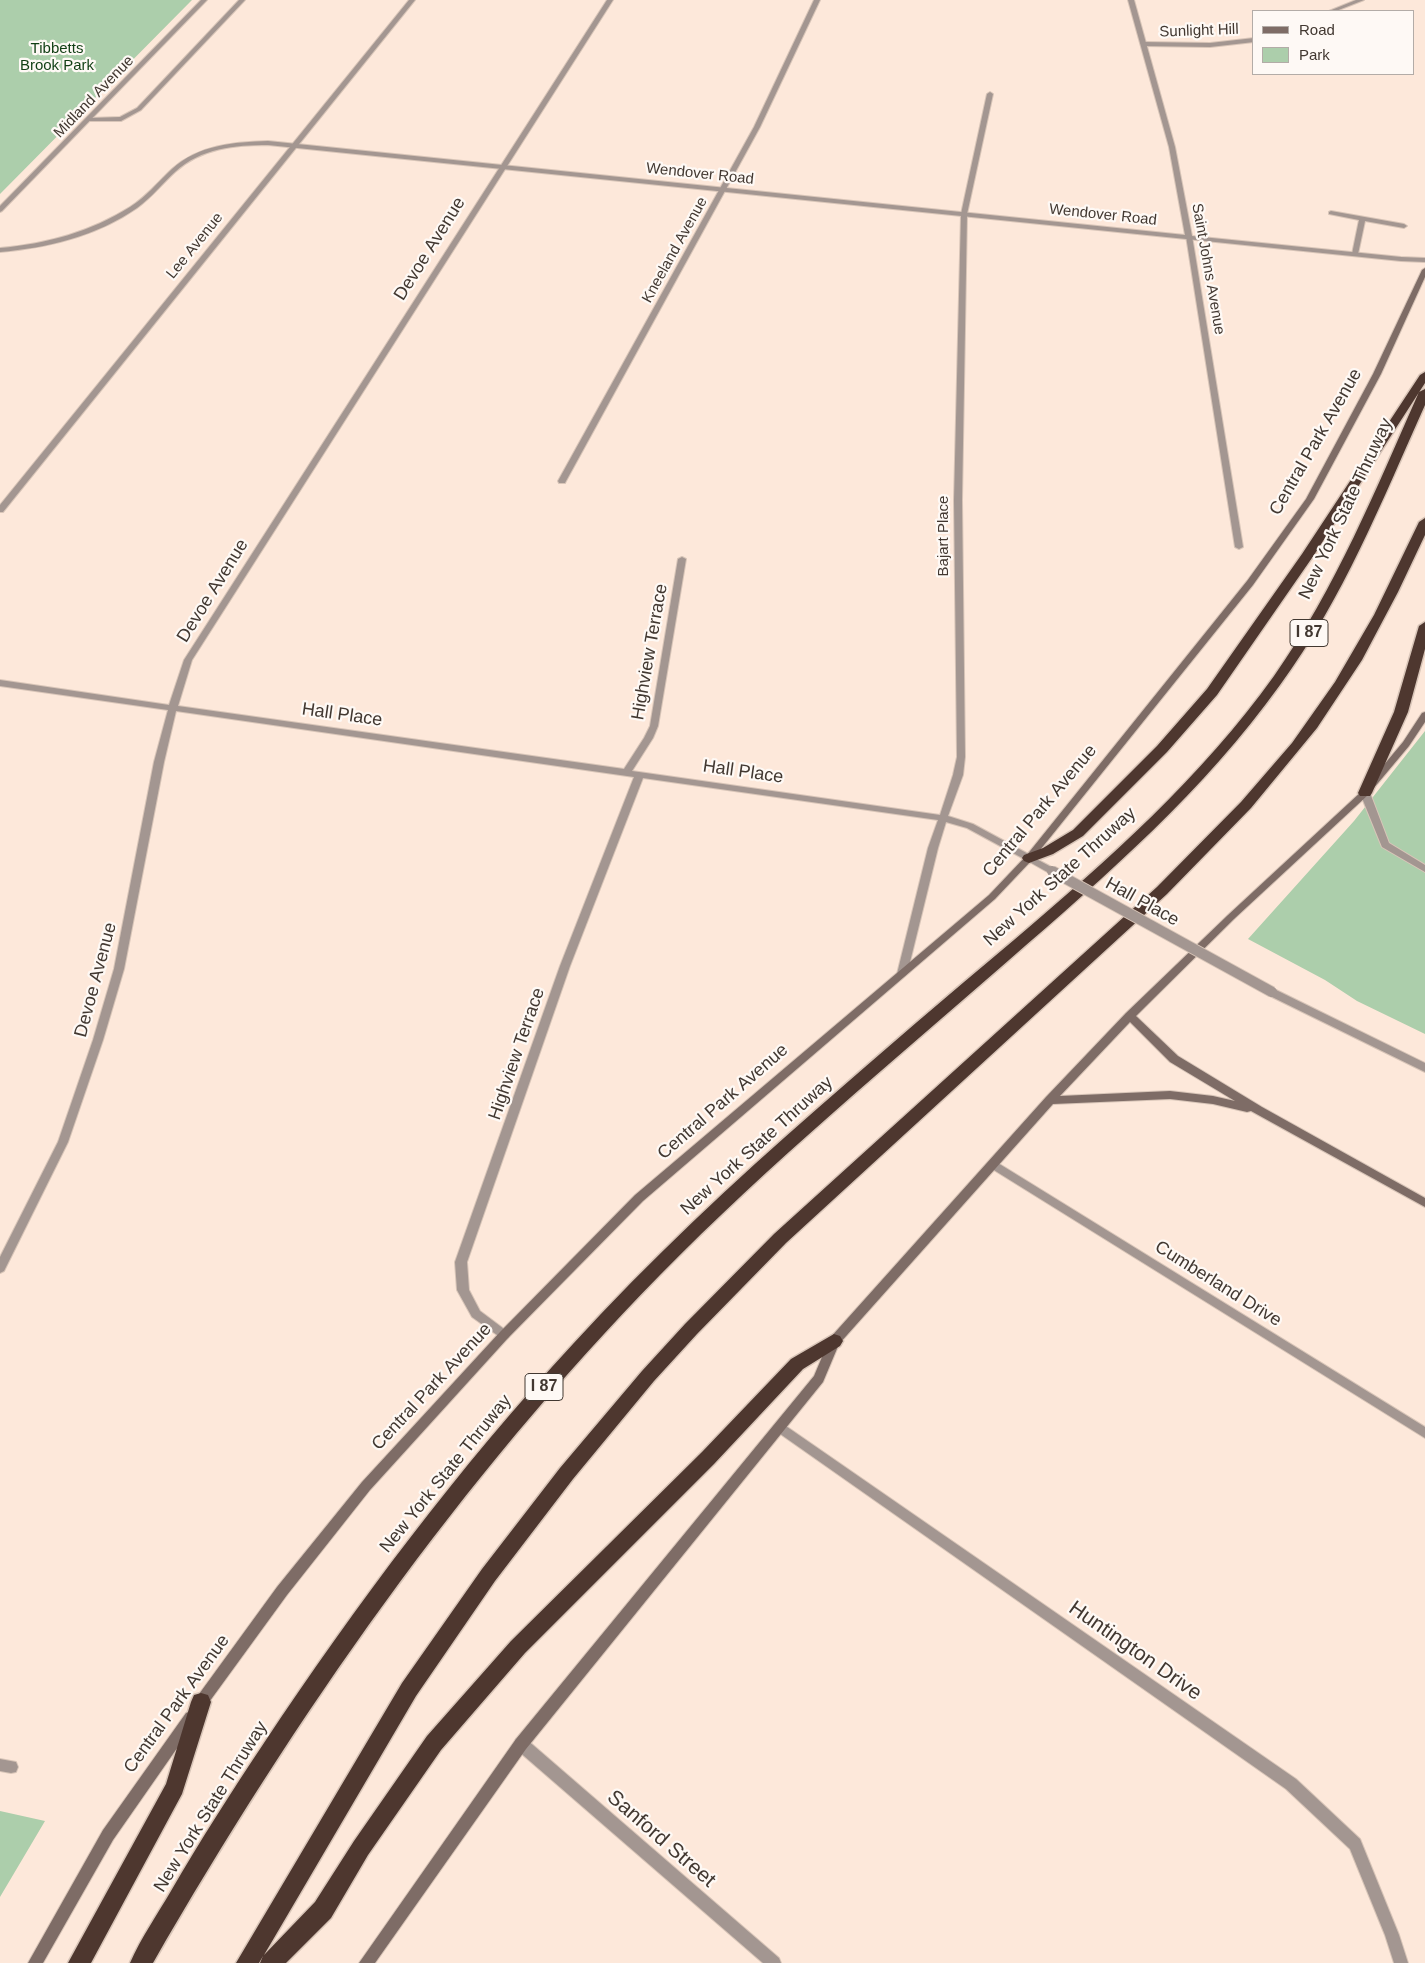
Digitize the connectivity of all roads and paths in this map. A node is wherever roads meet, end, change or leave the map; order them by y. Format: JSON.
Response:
{"nodes":[{"id":1,"x":204,"y":0,"type":"edge"},
{"id":2,"x":242,"y":0,"type":"edge"},
{"id":3,"x":412,"y":0,"type":"edge"},
{"id":4,"x":610,"y":0,"type":"edge"},
{"id":5,"x":817,"y":0,"type":"edge"},
{"id":6,"x":1131,"y":0,"type":"edge"},
{"id":7,"x":1361,"y":0,"type":"edge"},
{"id":8,"x":1335,"y":10,"type":"edge"},
{"id":9,"x":1252,"y":40,"type":"edge"},
{"id":10,"x":1144,"y":44,"type":"junction"},
{"id":11,"x":990,"y":94,"type":"dead end"},
{"id":12,"x":90,"y":120,"type":"junction"},
{"id":13,"x":293,"y":145,"type":"junction"},
{"id":14,"x":502,"y":167,"type":"junction"},
{"id":15,"x":723,"y":189,"type":"junction"},
{"id":16,"x":0,"y":210,"type":"edge"},
{"id":17,"x":1331,"y":213,"type":"dead end"},
{"id":18,"x":964,"y":214,"type":"junction"},
{"id":19,"x":1362,"y":219,"type":"junction"},
{"id":20,"x":1404,"y":226,"type":"dead end"},
{"id":21,"x":1189,"y":236,"type":"junction"},
{"id":22,"x":0,"y":250,"type":"edge"},
{"id":23,"x":1355,"y":254,"type":"junction"},
{"id":24,"x":1425,"y":260,"type":"edge"},
{"id":25,"x":1425,"y":270,"type":"edge"},
{"id":26,"x":1425,"y":376,"type":"edge"},
{"id":27,"x":1425,"y":392,"type":"edge"},
{"id":28,"x":562,"y":481,"type":"dead end"},
{"id":29,"x":0,"y":510,"type":"edge"},
{"id":30,"x":1425,"y":522,"type":"edge"},
{"id":31,"x":1239,"y":547,"type":"dead end"},
{"id":32,"x":682,"y":559,"type":"dead end"},
{"id":33,"x":1425,"y":626,"type":"edge"},
{"id":34,"x":0,"y":683,"type":"edge"},
{"id":35,"x":173,"y":707,"type":"junction"},
{"id":36,"x":1425,"y":715,"type":"edge"},
{"id":37,"x":627,"y":772,"type":"junction"},
{"id":38,"x":640,"y":774,"type":"junction"},
{"id":39,"x":1365,"y":793,"type":"junction"},
{"id":40,"x":942,"y":818,"type":"junction"},
{"id":41,"x":1385,"y":845,"type":"junction"},
{"id":42,"x":1029,"y":858,"type":"junction"},
{"id":43,"x":1425,"y":861,"type":"edge"},
{"id":44,"x":1425,"y":869,"type":"edge"},
{"id":45,"x":902,"y":974,"type":"junction"},
{"id":46,"x":1130,"y":1016,"type":"junction"},
{"id":47,"x":1425,"y":1068,"type":"edge"},
{"id":48,"x":1050,"y":1100,"type":"junction"},
{"id":49,"x":1258,"y":1110,"type":"junction"},
{"id":50,"x":993,"y":1164,"type":"junction"},
{"id":51,"x":1425,"y":1203,"type":"edge"},
{"id":52,"x":0,"y":1268,"type":"edge"},
{"id":53,"x":504,"y":1335,"type":"junction"},
{"id":54,"x":834,"y":1341,"type":"junction"},
{"id":55,"x":780,"y":1427,"type":"junction"},
{"id":56,"x":1425,"y":1433,"type":"edge"},
{"id":57,"x":201,"y":1702,"type":"junction"},
{"id":58,"x":521,"y":1744,"type":"junction"},
{"id":59,"x":35,"y":1963,"type":"edge"},
{"id":60,"x":79,"y":1963,"type":"edge"},
{"id":61,"x":141,"y":1963,"type":"edge"},
{"id":62,"x":247,"y":1963,"type":"edge"},
{"id":63,"x":271,"y":1963,"type":"edge"},
{"id":64,"x":366,"y":1963,"type":"edge"},
{"id":65,"x":774,"y":1963,"type":"edge"},
{"id":66,"x":1401,"y":1963,"type":"edge"}],
"edges":[{"from":1,"to":12,"type":"street","name":"Midland Avenue"},
{"from":2,"to":12,"type":"street"},
{"from":3,"to":13,"type":"street","name":"Lee Avenue"},
{"from":4,"to":14,"type":"street","name":"Devoe Avenue"},
{"from":5,"to":15,"type":"street","name":"Kneeland Avenue"},
{"from":6,"to":10,"type":"street","name":"Saint Johns Avenue"},
{"from":7,"to":8,"type":"street"},
{"from":9,"to":10,"type":"street","name":"Sunlight Hill"},
{"from":10,"to":21,"type":"street","name":"Saint Johns Avenue"},
{"from":11,"to":18,"type":"street","name":"Bajart Place"},
{"from":12,"to":16,"type":"street","name":"Midland Avenue"},
{"from":13,"to":14,"type":"street","name":"Wendover Road"},
{"from":13,"to":22,"type":"street","name":"Wendover Road"},
{"from":13,"to":29,"type":"street","name":"Lee Avenue"},
{"from":14,"to":15,"type":"street","name":"Wendover Road"},
{"from":14,"to":35,"type":"street","name":"Devoe Avenue"},
{"from":15,"to":18,"type":"street","name":"Wendover Road"},
{"from":15,"to":28,"type":"street","name":"Kneeland Avenue"},
{"from":17,"to":19,"type":"street"},
{"from":18,"to":21,"type":"street","name":"Wendover Road"},
{"from":18,"to":40,"type":"street","name":"Bajart Place"},
{"from":19,"to":20,"type":"street"},
{"from":19,"to":23,"type":"street"},
{"from":21,"to":23,"type":"street","name":"Wendover Road"},
{"from":21,"to":31,"type":"street","name":"Saint Johns Avenue"},
{"from":23,"to":24,"type":"street","name":"Wendover Road"},
{"from":25,"to":42,"type":"main road","name":"Central Park Avenue"},
{"from":26,"to":42,"type":"highway"},
{"from":27,"to":61,"type":"highway","name":"New York State Thruway","number":"I 87"},
{"from":30,"to":62,"type":"highway"},
{"from":32,"to":37,"type":"street","name":"Highview Terrace"},
{"from":33,"to":39,"type":"highway"},
{"from":34,"to":35,"type":"street","name":"Hall Place"},
{"from":35,"to":37,"type":"street","name":"Hall Place"},
{"from":35,"to":52,"type":"street","name":"Devoe Avenue"},
{"from":36,"to":39,"type":"main road"},
{"from":37,"to":38,"type":"street","name":"Hall Place"},
{"from":38,"to":40,"type":"street","name":"Hall Place"},
{"from":38,"to":53,"type":"street","name":"Highview Terrace"},
{"from":39,"to":41,"type":"street"},
{"from":39,"to":46,"type":"main road"},
{"from":40,"to":42,"type":"street","name":"Hall Place"},
{"from":40,"to":45,"type":"street","name":"Bajart Place"},
{"from":41,"to":43,"type":"street"},
{"from":41,"to":44,"type":"street"},
{"from":42,"to":45,"type":"main road","name":"Central Park Avenue"},
{"from":42,"to":47,"type":"street","name":"Hall Place","bridge":true},
{"from":45,"to":53,"type":"main road","name":"Central Park Avenue"},
{"from":46,"to":48,"type":"main road"},
{"from":46,"to":49,"type":"main road"},
{"from":48,"to":49,"type":"main road"},
{"from":48,"to":50,"type":"main road"},
{"from":49,"to":51,"type":"main road"},
{"from":50,"to":54,"type":"main road"},
{"from":50,"to":56,"type":"street","name":"Cumberland Drive"},
{"from":53,"to":57,"type":"main road","name":"Central Park Avenue"},
{"from":54,"to":55,"type":"main road"},
{"from":54,"to":63,"type":"highway"},
{"from":55,"to":58,"type":"main road"},
{"from":55,"to":66,"type":"street","name":"Huntington Drive"},
{"from":57,"to":59,"type":"main road","name":"Central Park Avenue"},
{"from":57,"to":60,"type":"highway"},
{"from":58,"to":64,"type":"main road"},
{"from":58,"to":65,"type":"street","name":"Sanford Street"}]}
